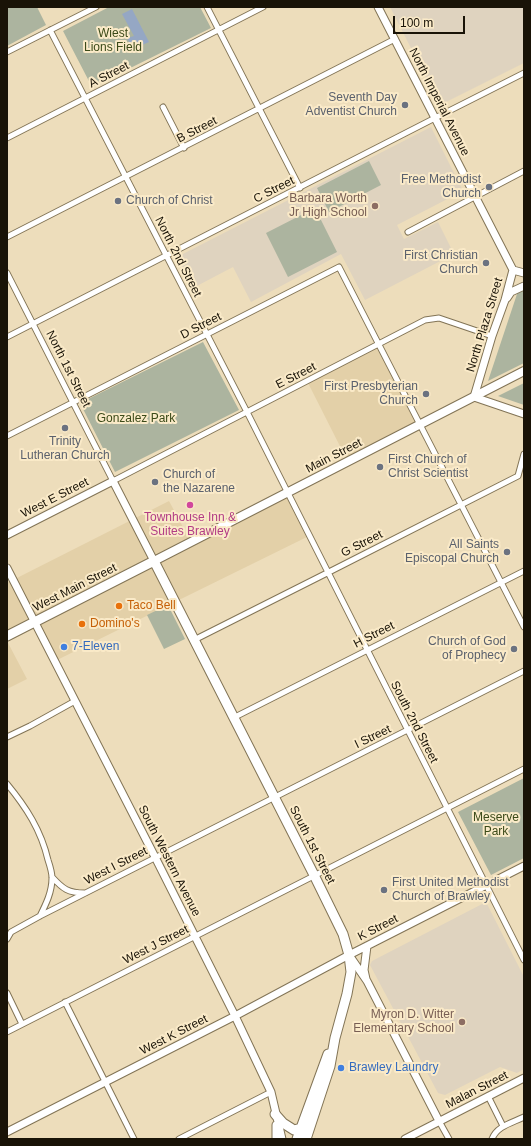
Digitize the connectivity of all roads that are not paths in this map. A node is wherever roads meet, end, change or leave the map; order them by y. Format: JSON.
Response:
{"nodes":[{"id":1,"x":96,"y":7,"type":"edge"},
{"id":2,"x":207,"y":7,"type":"edge"},
{"id":3,"x":263,"y":7,"type":"edge"},
{"id":4,"x":378,"y":7,"type":"edge"},
{"id":5,"x":50,"y":30,"type":"junction"},
{"id":6,"x":219,"y":30,"type":"junction"},
{"id":7,"x":395,"y":39,"type":"junction"},
{"id":8,"x":7,"y":52,"type":"edge"},
{"id":9,"x":524,"y":73,"type":"edge"},
{"id":10,"x":85,"y":98,"type":"junction"},
{"id":11,"x":163,"y":107,"type":"dead end"},
{"id":12,"x":259,"y":110,"type":"junction"},
{"id":13,"x":435,"y":118,"type":"junction"},
{"id":14,"x":7,"y":138,"type":"edge"},
{"id":15,"x":184,"y":148,"type":"junction"},
{"id":16,"x":524,"y":171,"type":"edge"},
{"id":17,"x":126,"y":177,"type":"junction"},
{"id":18,"x":300,"y":188,"type":"junction"},
{"id":19,"x":475,"y":197,"type":"junction"},
{"id":20,"x":408,"y":232,"type":"dead end"},
{"id":21,"x":7,"y":237,"type":"edge"},
{"id":22,"x":166,"y":256,"type":"junction"},
{"id":23,"x":513,"y":270,"type":"junction"},
{"id":24,"x":7,"y":273,"type":"edge"},
{"id":25,"x":524,"y":273,"type":"edge"},
{"id":26,"x":524,"y":286,"type":"edge"},
{"id":27,"x":505,"y":300,"type":"junction"},
{"id":28,"x":33,"y":324,"type":"junction"},
{"id":29,"x":206,"y":334,"type":"junction"},
{"id":30,"x":492,"y":336,"type":"junction"},
{"id":31,"x":7,"y":337,"type":"edge"},
{"id":32,"x":380,"y":344,"type":"junction"},
{"id":33,"x":524,"y":371,"type":"edge"},
{"id":34,"x":474,"y":397,"type":"junction"},
{"id":35,"x":72,"y":403,"type":"junction"},
{"id":36,"x":247,"y":412,"type":"junction"},
{"id":37,"x":524,"y":414,"type":"edge"},
{"id":38,"x":421,"y":425,"type":"junction"},
{"id":39,"x":7,"y":436,"type":"edge"},
{"id":40,"x":524,"y":454,"type":"edge"},
{"id":41,"x":113,"y":481,"type":"junction"},
{"id":42,"x":287,"y":493,"type":"junction"},
{"id":43,"x":462,"y":504,"type":"junction"},
{"id":44,"x":7,"y":535,"type":"edge"},
{"id":45,"x":154,"y":561,"type":"junction"},
{"id":46,"x":7,"y":568,"type":"edge"},
{"id":47,"x":524,"y":571,"type":"edge"},
{"id":48,"x":327,"y":573,"type":"junction"},
{"id":49,"x":501,"y":582,"type":"junction"},
{"id":50,"x":34,"y":622,"type":"junction"},
{"id":51,"x":524,"y":627,"type":"edge"},
{"id":52,"x":7,"y":636,"type":"edge"},
{"id":53,"x":194,"y":640,"type":"junction"},
{"id":54,"x":367,"y":650,"type":"junction"},
{"id":55,"x":524,"y":671,"type":"edge"},
{"id":56,"x":75,"y":701,"type":"junction"},
{"id":57,"x":233,"y":718,"type":"junction"},
{"id":58,"x":408,"y":731,"type":"junction"},
{"id":59,"x":8,"y":737,"type":"edge"},
{"id":60,"x":524,"y":769,"type":"edge"},
{"id":61,"x":7,"y":784,"type":"edge"},
{"id":62,"x":274,"y":797,"type":"junction"},
{"id":63,"x":447,"y":808,"type":"junction"},
{"id":64,"x":156,"y":857,"type":"junction"},
{"id":65,"x":524,"y":866,"type":"edge"},
{"id":66,"x":52,"y":876,"type":"junction"},
{"id":67,"x":314,"y":876,"type":"junction"},
{"id":68,"x":486,"y":885,"type":"junction"},
{"id":69,"x":86,"y":894,"type":"junction"},
{"id":70,"x":40,"y":916,"type":"junction"},
{"id":71,"x":9,"y":932,"type":"edge"},
{"id":72,"x":195,"y":936,"type":"junction"},
{"id":73,"x":7,"y":939,"type":"edge"},
{"id":74,"x":367,"y":946,"type":"junction"},
{"id":75,"x":349,"y":955,"type":"junction"},
{"id":76,"x":524,"y":960,"type":"edge"},
{"id":77,"x":367,"y":981,"type":"junction"},
{"id":78,"x":7,"y":993,"type":"edge"},
{"id":79,"x":65,"y":1002,"type":"junction"},
{"id":80,"x":235,"y":1016,"type":"junction"},
{"id":81,"x":22,"y":1024,"type":"junction"},
{"id":82,"x":7,"y":1032,"type":"edge"},
{"id":83,"x":335,"y":1038,"type":"junction"},
{"id":84,"x":524,"y":1078,"type":"edge"},
{"id":85,"x":105,"y":1082,"type":"junction"},
{"id":86,"x":271,"y":1092,"type":"junction"},
{"id":87,"x":488,"y":1096,"type":"junction"},
{"id":88,"x":275,"y":1114,"type":"junction"},
{"id":89,"x":524,"y":1117,"type":"edge"},
{"id":90,"x":440,"y":1121,"type":"junction"},
{"id":91,"x":503,"y":1126,"type":"junction"},
{"id":92,"x":301,"y":1128,"type":"junction"},
{"id":93,"x":7,"y":1132,"type":"edge"},
{"id":94,"x":134,"y":1139,"type":"edge"},
{"id":95,"x":178,"y":1139,"type":"edge"},
{"id":96,"x":276,"y":1139,"type":"edge"},
{"id":97,"x":282,"y":1139,"type":"edge"},
{"id":98,"x":297,"y":1139,"type":"edge"},
{"id":99,"x":306,"y":1139,"type":"edge"},
{"id":100,"x":404,"y":1139,"type":"edge"},
{"id":101,"x":449,"y":1139,"type":"edge"},
{"id":102,"x":492,"y":1139,"type":"edge"}],
"edges":[{"from":1,"to":5,"type":"street"},
{"from":2,"to":6,"type":"street"},
{"from":3,"to":6,"type":"street","name":"A Street"},
{"from":4,"to":7,"type":"street","name":"North Imperial Avenue"},
{"from":5,"to":8,"type":"street"},
{"from":5,"to":10,"type":"street","name":"North 2nd Street"},
{"from":6,"to":10,"type":"street","name":"A Street"},
{"from":6,"to":12,"type":"street"},
{"from":7,"to":12,"type":"street","name":"B Street"},
{"from":7,"to":13,"type":"street","name":"North Imperial Avenue"},
{"from":9,"to":13,"type":"street","name":"C Street"},
{"from":10,"to":14,"type":"street","name":"A Street"},
{"from":10,"to":17,"type":"street","name":"North 2nd Street"},
{"from":11,"to":15,"type":"street"},
{"from":12,"to":15,"type":"street","name":"B Street"},
{"from":12,"to":18,"type":"street"},
{"from":13,"to":18,"type":"street","name":"C Street"},
{"from":13,"to":19,"type":"street","name":"North Imperial Avenue"},
{"from":15,"to":17,"type":"street","name":"B Street"},
{"from":16,"to":19,"type":"street"},
{"from":17,"to":21,"type":"street","name":"B Street"},
{"from":17,"to":22,"type":"street","name":"North 2nd Street"},
{"from":18,"to":22,"type":"street","name":"C Street"},
{"from":19,"to":20,"type":"street"},
{"from":19,"to":23,"type":"street","name":"North Imperial Avenue"},
{"from":22,"to":28,"type":"street","name":"C Street"},
{"from":22,"to":29,"type":"street","name":"North 2nd Street"},
{"from":23,"to":25,"type":"street","name":"North Plaza Street"},
{"from":23,"to":27,"type":"street","name":"North Plaza Street"},
{"from":24,"to":28,"type":"street","name":"North 1st Street"},
{"from":26,"to":27,"type":"street"},
{"from":27,"to":30,"type":"street","name":"North Plaza Street"},
{"from":28,"to":31,"type":"street","name":"C Street"},
{"from":28,"to":35,"type":"street","name":"North 1st Street"},
{"from":29,"to":32,"type":"street","name":"D Street"},
{"from":29,"to":35,"type":"street","name":"D Street"},
{"from":29,"to":36,"type":"street","name":"North 2nd Street"},
{"from":30,"to":32,"type":"street","name":"E Street"},
{"from":30,"to":34,"type":"street","name":"North Plaza Street"},
{"from":32,"to":36,"type":"street","name":"E Street"},
{"from":32,"to":38,"type":"street"},
{"from":33,"to":34,"type":"main road","name":"Main Street"},
{"from":34,"to":37,"type":"street"},
{"from":34,"to":38,"type":"main road","name":"Main Street"},
{"from":35,"to":39,"type":"street","name":"D Street"},
{"from":35,"to":41,"type":"street","name":"North 1st Street"},
{"from":36,"to":41,"type":"street","name":"E Street"},
{"from":36,"to":42,"type":"street","name":"North 2nd Street"},
{"from":38,"to":42,"type":"main road","name":"Main Street"},
{"from":38,"to":43,"type":"street"},
{"from":40,"to":43,"type":"street","name":"G Street"},
{"from":41,"to":44,"type":"street","name":"West E Street"},
{"from":41,"to":45,"type":"street","name":"North 1st Street"},
{"from":42,"to":45,"type":"main road","name":"Main Street"},
{"from":42,"to":48,"type":"street","name":"South 2nd Street"},
{"from":43,"to":48,"type":"street","name":"G Street"},
{"from":43,"to":49,"type":"street"},
{"from":45,"to":50,"type":"highway","name":"West Main Street"},
{"from":45,"to":53,"type":"highway","name":"South 1st Street"},
{"from":46,"to":50,"type":"street","name":"South Western Avenue"},
{"from":47,"to":49,"type":"street","name":"H Street"},
{"from":48,"to":53,"type":"street","name":"G Street"},
{"from":48,"to":54,"type":"street","name":"South 2nd Street"},
{"from":49,"to":51,"type":"street"},
{"from":49,"to":54,"type":"street","name":"H Street"},
{"from":50,"to":52,"type":"highway","name":"West Main Street"},
{"from":50,"to":56,"type":"street","name":"South Western Avenue"},
{"from":53,"to":57,"type":"highway","name":"South 1st Street"},
{"from":54,"to":57,"type":"street","name":"H Street"},
{"from":54,"to":58,"type":"street","name":"South 2nd Street"},
{"from":55,"to":58,"type":"street","name":"I Street"},
{"from":56,"to":59,"type":"street"},
{"from":56,"to":64,"type":"street","name":"South Western Avenue"},
{"from":57,"to":62,"type":"highway","name":"South 1st Street"},
{"from":58,"to":62,"type":"street","name":"I Street"},
{"from":58,"to":63,"type":"street","name":"South 2nd Street"},
{"from":60,"to":63,"type":"street","name":"West J Street"},
{"from":61,"to":66,"type":"street"},
{"from":62,"to":64,"type":"street","name":"West I Street"},
{"from":62,"to":67,"type":"highway","name":"South 1st Street"},
{"from":63,"to":67,"type":"street","name":"West J Street"},
{"from":63,"to":68,"type":"street","name":"South 2nd Street"},
{"from":64,"to":69,"type":"street","name":"West I Street"},
{"from":64,"to":72,"type":"street","name":"South Western Avenue"},
{"from":65,"to":68,"type":"street","name":"K Street"},
{"from":66,"to":69,"type":"street"},
{"from":66,"to":70,"type":"street"},
{"from":67,"to":72,"type":"street","name":"West J Street"},
{"from":67,"to":75,"type":"highway","name":"South 1st Street"},
{"from":68,"to":74,"type":"street","name":"K Street"},
{"from":68,"to":76,"type":"street","name":"South 2nd Street"},
{"from":69,"to":70,"type":"street","name":"West I Street"},
{"from":70,"to":71,"type":"street","name":"West I Street"},
{"from":71,"to":73,"type":"street","name":"West I Street"},
{"from":72,"to":79,"type":"street","name":"West J Street"},
{"from":72,"to":80,"type":"street","name":"South Western Avenue"},
{"from":74,"to":75,"type":"street","name":"K Street"},
{"from":74,"to":77,"type":"street"},
{"from":75,"to":77,"type":"street","name":"South 1st Street"},
{"from":75,"to":80,"type":"street","name":"West K Street"},
{"from":75,"to":83,"type":"highway"},
{"from":77,"to":90,"type":"street","name":"South 1st Street"},
{"from":78,"to":81,"type":"street"},
{"from":79,"to":81,"type":"street","name":"West J Street"},
{"from":79,"to":85,"type":"street"},
{"from":80,"to":85,"type":"street","name":"West K Street"},
{"from":80,"to":86,"type":"street","name":"South Western Avenue"},
{"from":81,"to":82,"type":"street","name":"West J Street"},
{"from":83,"to":92,"type":"highway"},
{"from":83,"to":99,"type":"highway"},
{"from":84,"to":87,"type":"street","name":"Malan Street"},
{"from":85,"to":93,"type":"street","name":"West K Street"},
{"from":85,"to":94,"type":"street"},
{"from":86,"to":88,"type":"street","name":"South Western Avenue"},
{"from":86,"to":95,"type":"street"},
{"from":87,"to":90,"type":"street","name":"Malan Street"},
{"from":87,"to":91,"type":"street"},
{"from":88,"to":92,"type":"highway"},
{"from":88,"to":96,"type":"street","name":"South Western Avenue"},
{"from":88,"to":97,"type":"street","name":"South Western Avenue"},
{"from":89,"to":91,"type":"street"},
{"from":90,"to":100,"type":"street","name":"Malan Street"},
{"from":90,"to":101,"type":"street","name":"South 1st Street"},
{"from":91,"to":102,"type":"street"},
{"from":92,"to":98,"type":"highway"}]}
